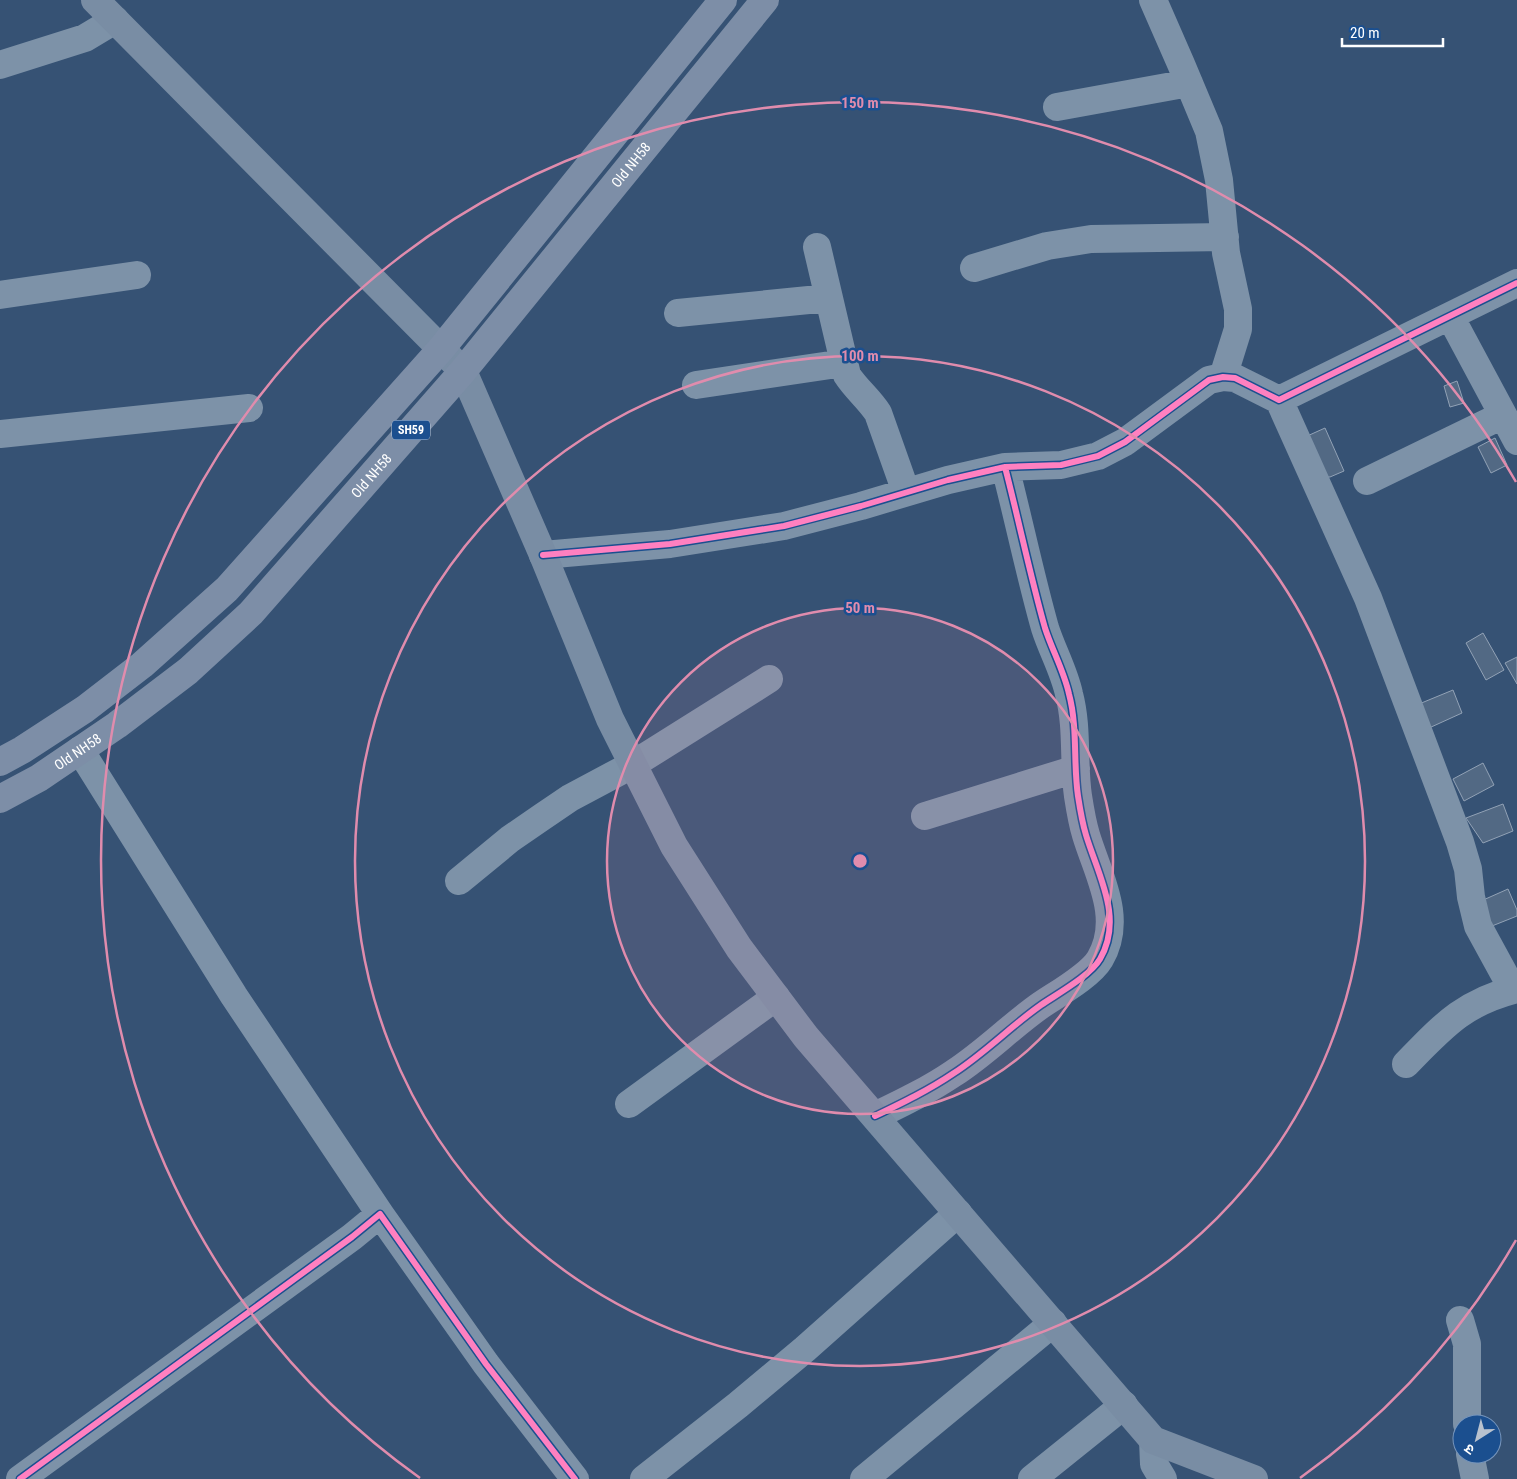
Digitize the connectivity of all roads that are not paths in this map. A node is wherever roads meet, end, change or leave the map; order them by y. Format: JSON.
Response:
{"nodes":[{"id":1,"x":95,"y":0,"type":"edge"},
{"id":2,"x":723,"y":0,"type":"edge"},
{"id":3,"x":764,"y":0,"type":"edge"},
{"id":4,"x":1153,"y":0,"type":"edge"},
{"id":5,"x":115,"y":20,"type":"junction"},
{"id":6,"x":0,"y":65,"type":"edge"},
{"id":7,"x":1189,"y":83,"type":"junction"},
{"id":8,"x":1057,"y":107,"type":"dead end"},
{"id":9,"x":1224,"y":238,"type":"junction"},
{"id":10,"x":817,"y":247,"type":"dead end"},
{"id":11,"x":974,"y":268,"type":"dead end"},
{"id":12,"x":137,"y":275,"type":"dead end"},
{"id":13,"x":1517,"y":283,"type":"edge"},
{"id":14,"x":0,"y":295,"type":"edge"},
{"id":15,"x":829,"y":298,"type":"junction"},
{"id":16,"x":678,"y":313,"type":"dead end"},
{"id":17,"x":1450,"y":316,"type":"junction"},
{"id":18,"x":441,"y":349,"type":"junction"},
{"id":19,"x":844,"y":363,"type":"junction"},
{"id":20,"x":463,"y":371,"type":"junction"},
{"id":21,"x":1223,"y":377,"type":"junction"},
{"id":22,"x":696,"y":385,"type":"dead end"},
{"id":23,"x":1279,"y":400,"type":"junction"},
{"id":24,"x":249,"y":408,"type":"dead end"},
{"id":25,"x":1503,"y":415,"type":"junction"},
{"id":26,"x":0,"y":434,"type":"edge"},
{"id":27,"x":1517,"y":441,"type":"edge"},
{"id":28,"x":1005,"y":467,"type":"junction"},
{"id":29,"x":1367,"y":481,"type":"dead end"},
{"id":30,"x":906,"y":492,"type":"junction"},
{"id":31,"x":543,"y":555,"type":"junction"},
{"id":32,"x":769,"y":679,"type":"dead end"},
{"id":33,"x":80,"y":750,"type":"junction"},
{"id":34,"x":0,"y":762,"type":"edge"},
{"id":35,"x":632,"y":765,"type":"junction"},
{"id":36,"x":1076,"y":769,"type":"junction"},
{"id":37,"x":0,"y":799,"type":"edge"},
{"id":38,"x":925,"y":816,"type":"dead end"},
{"id":39,"x":459,"y":881,"type":"dead end"},
{"id":40,"x":1515,"y":989,"type":"edge"},
{"id":41,"x":776,"y":997,"type":"junction"},
{"id":42,"x":1406,"y":1064,"type":"dead end"},
{"id":43,"x":629,"y":1104,"type":"dead end"},
{"id":44,"x":875,"y":1116,"type":"junction"},
{"id":45,"x":958,"y":1213,"type":"junction"},
{"id":46,"x":380,"y":1214,"type":"junction"},
{"id":47,"x":1460,"y":1320,"type":"dead end"},
{"id":48,"x":1053,"y":1323,"type":"junction"},
{"id":49,"x":1124,"y":1405,"type":"junction"},
{"id":50,"x":1467,"y":1414,"type":"edge"},
{"id":51,"x":1153,"y":1440,"type":"junction"},
{"id":52,"x":1472,"y":1464,"type":"edge"},
{"id":53,"x":20,"y":1479,"type":"edge"},
{"id":54,"x":574,"y":1479,"type":"edge"},
{"id":55,"x":644,"y":1479,"type":"edge"},
{"id":56,"x":864,"y":1479,"type":"edge"},
{"id":57,"x":1032,"y":1479,"type":"edge"},
{"id":58,"x":1162,"y":1479,"type":"edge"},
{"id":59,"x":1254,"y":1479,"type":"edge"},
{"id":60,"x":1475,"y":1479,"type":"edge"}],
"edges":[{"from":1,"to":5,"type":"main road"},
{"from":2,"to":18,"type":"main road","number":"SH59"},
{"from":3,"to":20,"type":"main road","name":"Old NH58","number":"SH59"},
{"from":4,"to":7,"type":"street"},
{"from":5,"to":6,"type":"street"},
{"from":5,"to":18,"type":"main road"},
{"from":7,"to":8,"type":"street"},
{"from":7,"to":9,"type":"street"},
{"from":9,"to":11,"type":"street"},
{"from":9,"to":21,"type":"street"},
{"from":10,"to":15,"type":"street"},
{"from":12,"to":14,"type":"street"},
{"from":13,"to":17,"type":"street"},
{"from":15,"to":16,"type":"street"},
{"from":15,"to":19,"type":"street"},
{"from":17,"to":23,"type":"street"},
{"from":17,"to":25,"type":"street"},
{"from":18,"to":20,"type":"main road"},
{"from":18,"to":34,"type":"main road","number":"SH59"},
{"from":19,"to":22,"type":"street"},
{"from":19,"to":30,"type":"street"},
{"from":20,"to":31,"type":"main road"},
{"from":20,"to":33,"type":"main road","name":"Old NH58","number":"SH59"},
{"from":21,"to":23,"type":"street"},
{"from":21,"to":28,"type":"street"},
{"from":23,"to":40,"type":"street"},
{"from":24,"to":26,"type":"street"},
{"from":25,"to":27,"type":"street"},
{"from":25,"to":29,"type":"street"},
{"from":28,"to":30,"type":"street"},
{"from":28,"to":36,"type":"street"},
{"from":30,"to":31,"type":"street"},
{"from":31,"to":35,"type":"main road"},
{"from":32,"to":35,"type":"street"},
{"from":33,"to":37,"type":"main road","name":"Old NH58","number":"SH59"},
{"from":33,"to":46,"type":"street"},
{"from":35,"to":39,"type":"street"},
{"from":35,"to":41,"type":"main road"},
{"from":36,"to":38,"type":"street"},
{"from":36,"to":44,"type":"street"},
{"from":40,"to":42,"type":"street"},
{"from":41,"to":43,"type":"street"},
{"from":41,"to":44,"type":"main road"},
{"from":44,"to":45,"type":"main road"},
{"from":45,"to":48,"type":"main road"},
{"from":45,"to":55,"type":"street"},
{"from":46,"to":53,"type":"street"},
{"from":46,"to":54,"type":"street"},
{"from":47,"to":50,"type":"street"},
{"from":48,"to":49,"type":"main road"},
{"from":48,"to":56,"type":"street"},
{"from":49,"to":51,"type":"main road"},
{"from":49,"to":57,"type":"street"},
{"from":51,"to":58,"type":"street"},
{"from":51,"to":59,"type":"main road"},
{"from":52,"to":60,"type":"street"}]}
